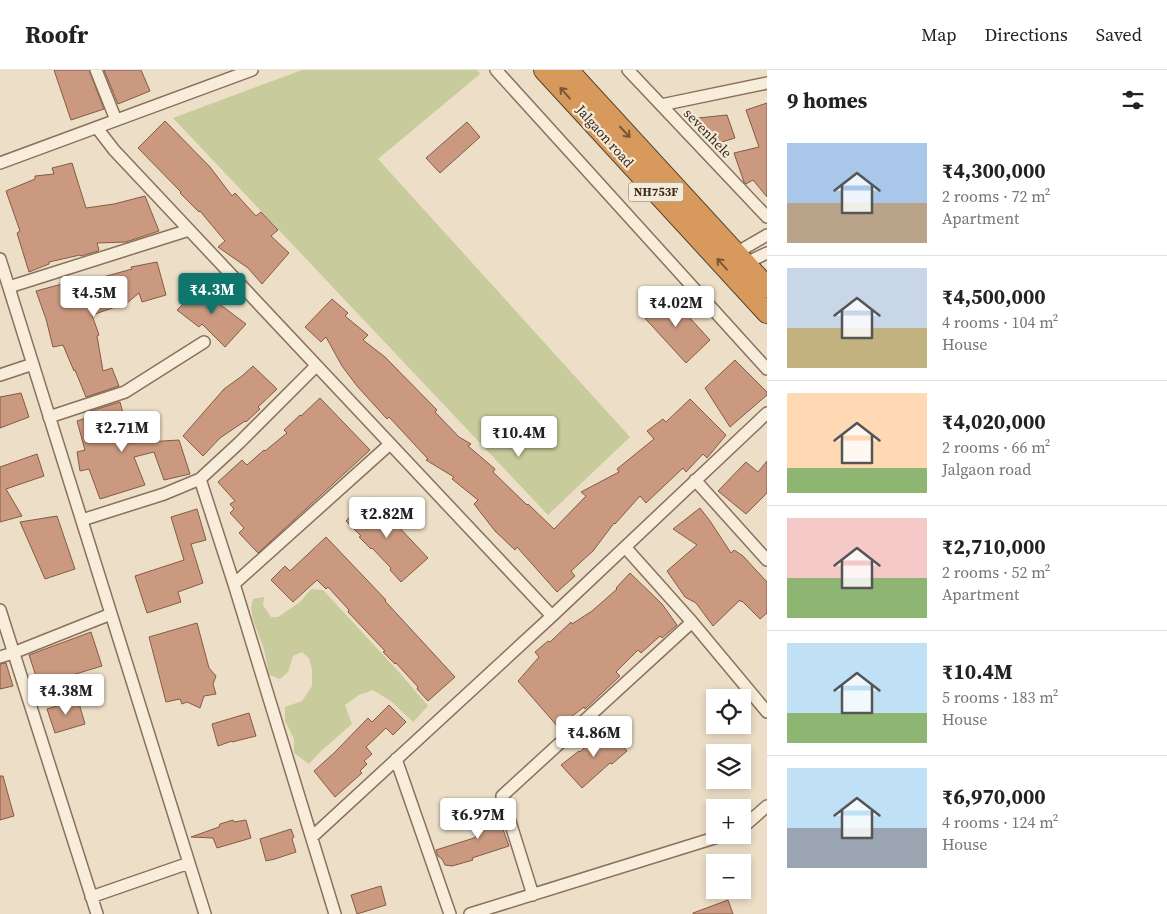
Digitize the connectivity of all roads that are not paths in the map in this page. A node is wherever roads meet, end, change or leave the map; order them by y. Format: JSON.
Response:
{"nodes":[{"id":1,"x":96,"y":70,"type":"edge"},
{"id":2,"x":252,"y":70,"type":"edge"},
{"id":3,"x":496,"y":70,"type":"edge"},
{"id":4,"x":544,"y":70,"type":"edge"},
{"id":5,"x":568,"y":70,"type":"edge"},
{"id":6,"x":628,"y":70,"type":"edge"},
{"id":7,"x":767,"y":83,"type":"edge"},
{"id":8,"x":661,"y":105,"type":"junction"},
{"id":9,"x":116,"y":120,"type":"junction"},
{"id":10,"x":97,"y":128,"type":"junction"},
{"id":11,"x":0,"y":164,"type":"edge"},
{"id":12,"x":767,"y":217,"type":"edge"},
{"id":13,"x":190,"y":230,"type":"junction"},
{"id":14,"x":767,"y":236,"type":"edge"},
{"id":15,"x":767,"y":253,"type":"edge"},
{"id":16,"x":741,"y":258,"type":"junction"},
{"id":17,"x":0,"y":259,"type":"edge"},
{"id":18,"x":9,"y":287,"type":"junction"},
{"id":19,"x":767,"y":287,"type":"edge"},
{"id":20,"x":767,"y":313,"type":"edge"},
{"id":21,"x":204,"y":342,"type":"dead end"},
{"id":22,"x":33,"y":364,"type":"junction"},
{"id":23,"x":316,"y":366,"type":"junction"},
{"id":24,"x":767,"y":369,"type":"edge"},
{"id":25,"x":0,"y":375,"type":"edge"},
{"id":26,"x":767,"y":413,"type":"edge"},
{"id":27,"x":50,"y":417,"type":"junction"},
{"id":28,"x":390,"y":444,"type":"junction"},
{"id":29,"x":200,"y":479,"type":"junction"},
{"id":30,"x":696,"y":480,"type":"junction"},
{"id":31,"x":82,"y":520,"type":"junction"},
{"id":32,"x":625,"y":547,"type":"junction"},
{"id":33,"x":767,"y":560,"type":"edge"},
{"id":34,"x":234,"y":584,"type":"junction"},
{"id":35,"x":0,"y":610,"type":"edge"},
{"id":36,"x":111,"y":614,"type":"junction"},
{"id":37,"x":552,"y":616,"type":"junction"},
{"id":38,"x":692,"y":622,"type":"junction"},
{"id":39,"x":13,"y":653,"type":"junction"},
{"id":40,"x":0,"y":657,"type":"edge"},
{"id":41,"x":767,"y":712,"type":"edge"},
{"id":42,"x":396,"y":760,"type":"junction"},
{"id":43,"x":767,"y":806,"type":"edge"},
{"id":44,"x":751,"y":820,"type":"edge"},
{"id":45,"x":312,"y":837,"type":"junction"},
{"id":46,"x":706,"y":841,"type":"edge"},
{"id":47,"x":189,"y":864,"type":"junction"},
{"id":48,"x":533,"y":895,"type":"junction"},
{"id":49,"x":91,"y":897,"type":"junction"},
{"id":50,"x":97,"y":914,"type":"edge"},
{"id":51,"x":205,"y":914,"type":"edge"},
{"id":52,"x":335,"y":914,"type":"edge"},
{"id":53,"x":450,"y":914,"type":"edge"},
{"id":54,"x":470,"y":914,"type":"edge"}],
"edges":[{"from":1,"to":9,"type":"street"},
{"from":2,"to":9,"type":"street"},
{"from":3,"to":24,"type":"street"},
{"from":20,"to":4,"type":"highway","name":"Jalgaon road","number":"NH753F","one_way":true},
{"from":5,"to":16,"type":"highway","name":"Jalgaon road","number":"NH753F","one_way":true},
{"from":6,"to":8,"type":"street","name":"sevenhele"},
{"from":7,"to":8,"type":"street"},
{"from":8,"to":12,"type":"street","name":"sevenhele"},
{"from":9,"to":10,"type":"street"},
{"from":10,"to":11,"type":"street"},
{"from":10,"to":13,"type":"street"},
{"from":13,"to":18,"type":"street"},
{"from":13,"to":23,"type":"street"},
{"from":14,"to":16,"type":"street"},
{"from":15,"to":16,"type":"street"},
{"from":16,"to":19,"type":"highway","name":"Jalgaon road","number":"NH753F"},
{"from":17,"to":18,"type":"street"},
{"from":18,"to":22,"type":"street"},
{"from":21,"to":27,"type":"street"},
{"from":22,"to":25,"type":"street"},
{"from":22,"to":27,"type":"street"},
{"from":23,"to":28,"type":"street"},
{"from":23,"to":29,"type":"street"},
{"from":26,"to":30,"type":"street"},
{"from":27,"to":31,"type":"street"},
{"from":28,"to":34,"type":"street"},
{"from":28,"to":37,"type":"street"},
{"from":29,"to":31,"type":"street"},
{"from":29,"to":34,"type":"street"},
{"from":30,"to":32,"type":"street"},
{"from":30,"to":33,"type":"street"},
{"from":31,"to":36,"type":"street"},
{"from":32,"to":37,"type":"street"},
{"from":32,"to":38,"type":"street"},
{"from":34,"to":45,"type":"street"},
{"from":35,"to":39,"type":"street"},
{"from":36,"to":39,"type":"street"},
{"from":36,"to":47,"type":"street"},
{"from":37,"to":42,"type":"street"},
{"from":38,"to":41,"type":"street"},
{"from":38,"to":48,"type":"street"},
{"from":39,"to":40,"type":"street"},
{"from":39,"to":49,"type":"street"},
{"from":42,"to":45,"type":"street"},
{"from":42,"to":53,"type":"street"},
{"from":43,"to":44,"type":"street"},
{"from":45,"to":52,"type":"street"},
{"from":46,"to":48,"type":"street"},
{"from":47,"to":49,"type":"street"},
{"from":47,"to":51,"type":"street"},
{"from":48,"to":54,"type":"street"},
{"from":49,"to":50,"type":"street"}]}
